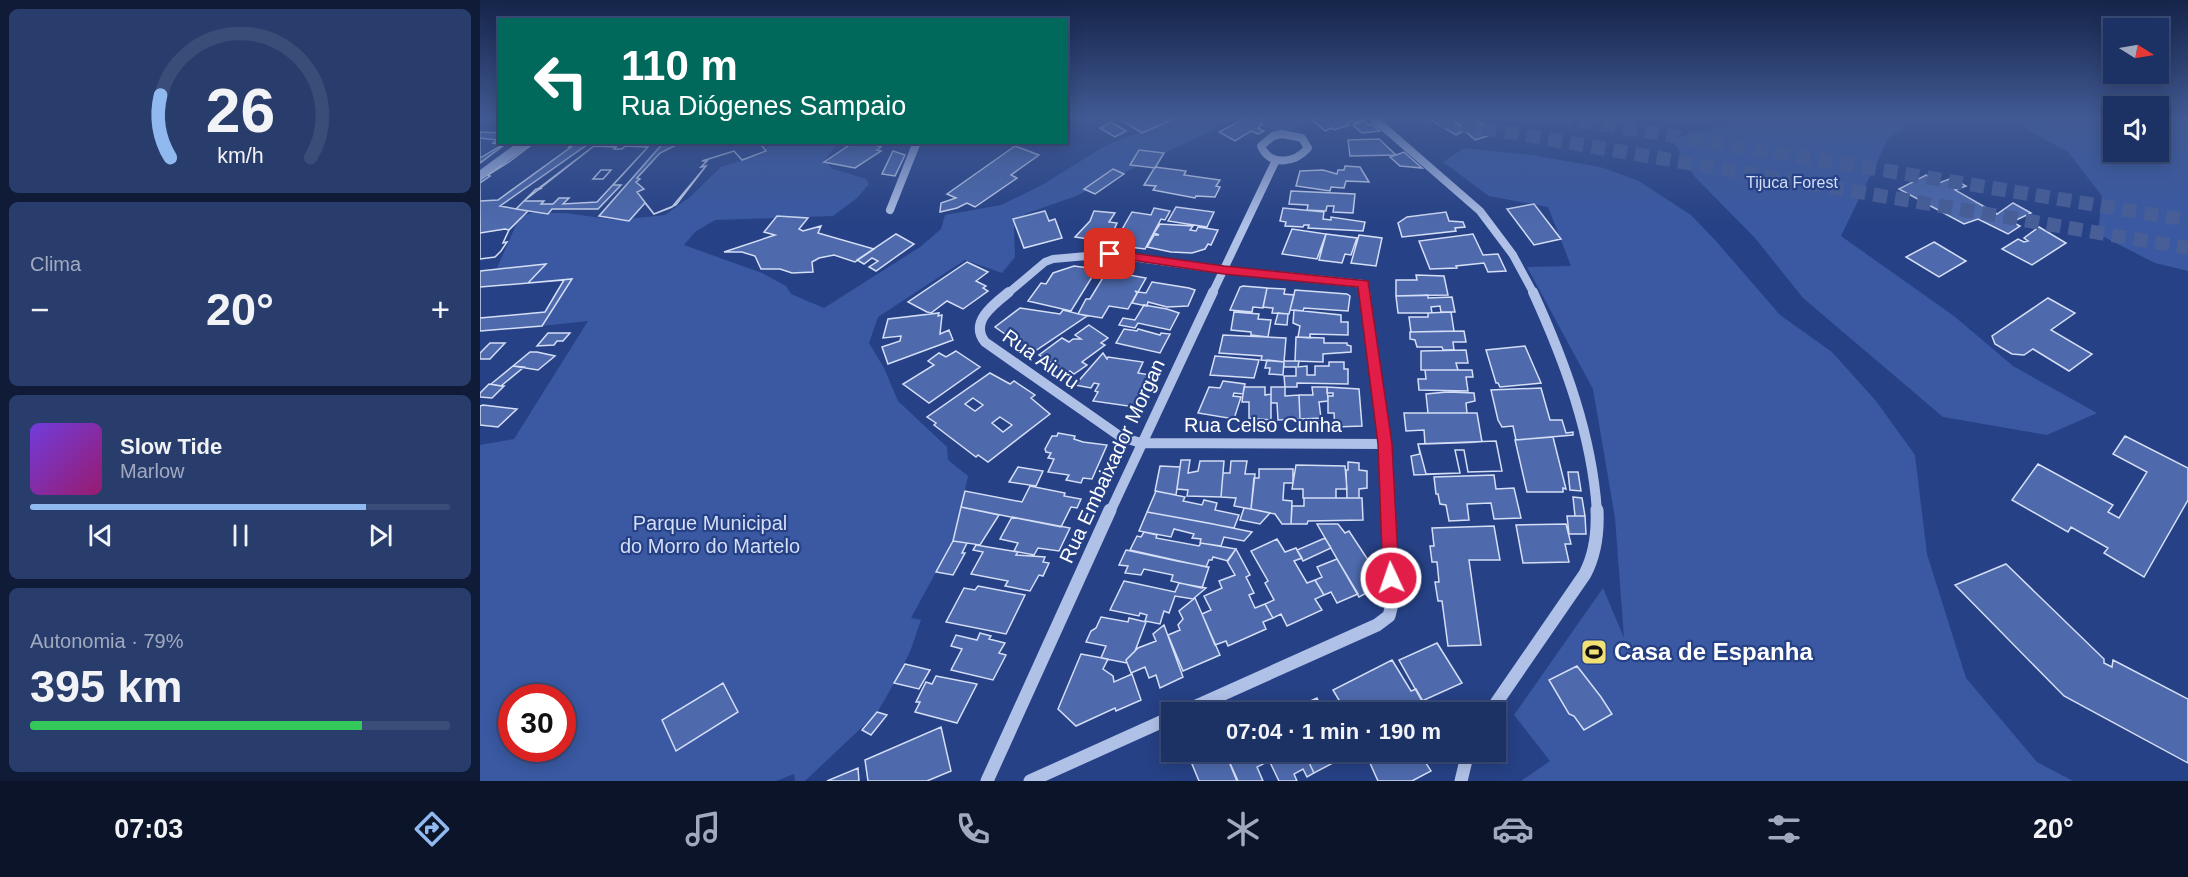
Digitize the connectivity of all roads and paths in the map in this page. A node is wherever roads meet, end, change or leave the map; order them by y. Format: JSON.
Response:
{"nodes":[{"id":1,"x":509,"y":153,"type":"edge"},
{"id":2,"x":912,"y":153,"type":"edge"},
{"id":3,"x":1263,"y":153,"type":"edge"},
{"id":4,"x":1305,"y":153,"type":"edge"},
{"id":5,"x":1414,"y":153,"type":"edge"},
{"id":6,"x":1276,"y":160,"type":"junction"},
{"id":7,"x":480,"y":175,"type":"edge"},
{"id":8,"x":890,"y":210,"type":"dead end"},
{"id":9,"x":1224,"y":270,"type":"junction"},
{"id":10,"x":1141,"y":443,"type":"junction"},
{"id":11,"x":1385,"y":444,"type":"junction"},
{"id":12,"x":1205,"y":702,"type":"edge"},
{"id":13,"x":1497,"y":702,"type":"edge"},
{"id":14,"x":1161,"y":722,"type":"edge"},
{"id":15,"x":1466,"y":762,"type":"edge"},
{"id":16,"x":987,"y":781,"type":"edge"},
{"id":17,"x":1030,"y":781,"type":"edge"},
{"id":18,"x":1461,"y":781,"type":"edge"}],
"edges":[{"from":1,"to":7,"type":"street"},
{"from":2,"to":8,"type":"street"},
{"from":3,"to":6,"type":"street"},
{"from":4,"to":6,"type":"street"},
{"from":5,"to":13,"type":"street"},
{"from":6,"to":9,"type":"street","name":"Rua Embaixador Morgan"},
{"from":9,"to":10,"type":"street","name":"Rua Embaixador Morgan"},
{"from":9,"to":10,"type":"street","name":"Rua Aiuru"},
{"from":9,"to":11,"type":"street"},
{"from":10,"to":11,"type":"street","name":"Rua Celso Cunha"},
{"from":10,"to":16,"type":"street","name":"Rua Embaixador Morgan"},
{"from":11,"to":12,"type":"street"},
{"from":14,"to":17,"type":"street"},
{"from":15,"to":18,"type":"street"}]}
